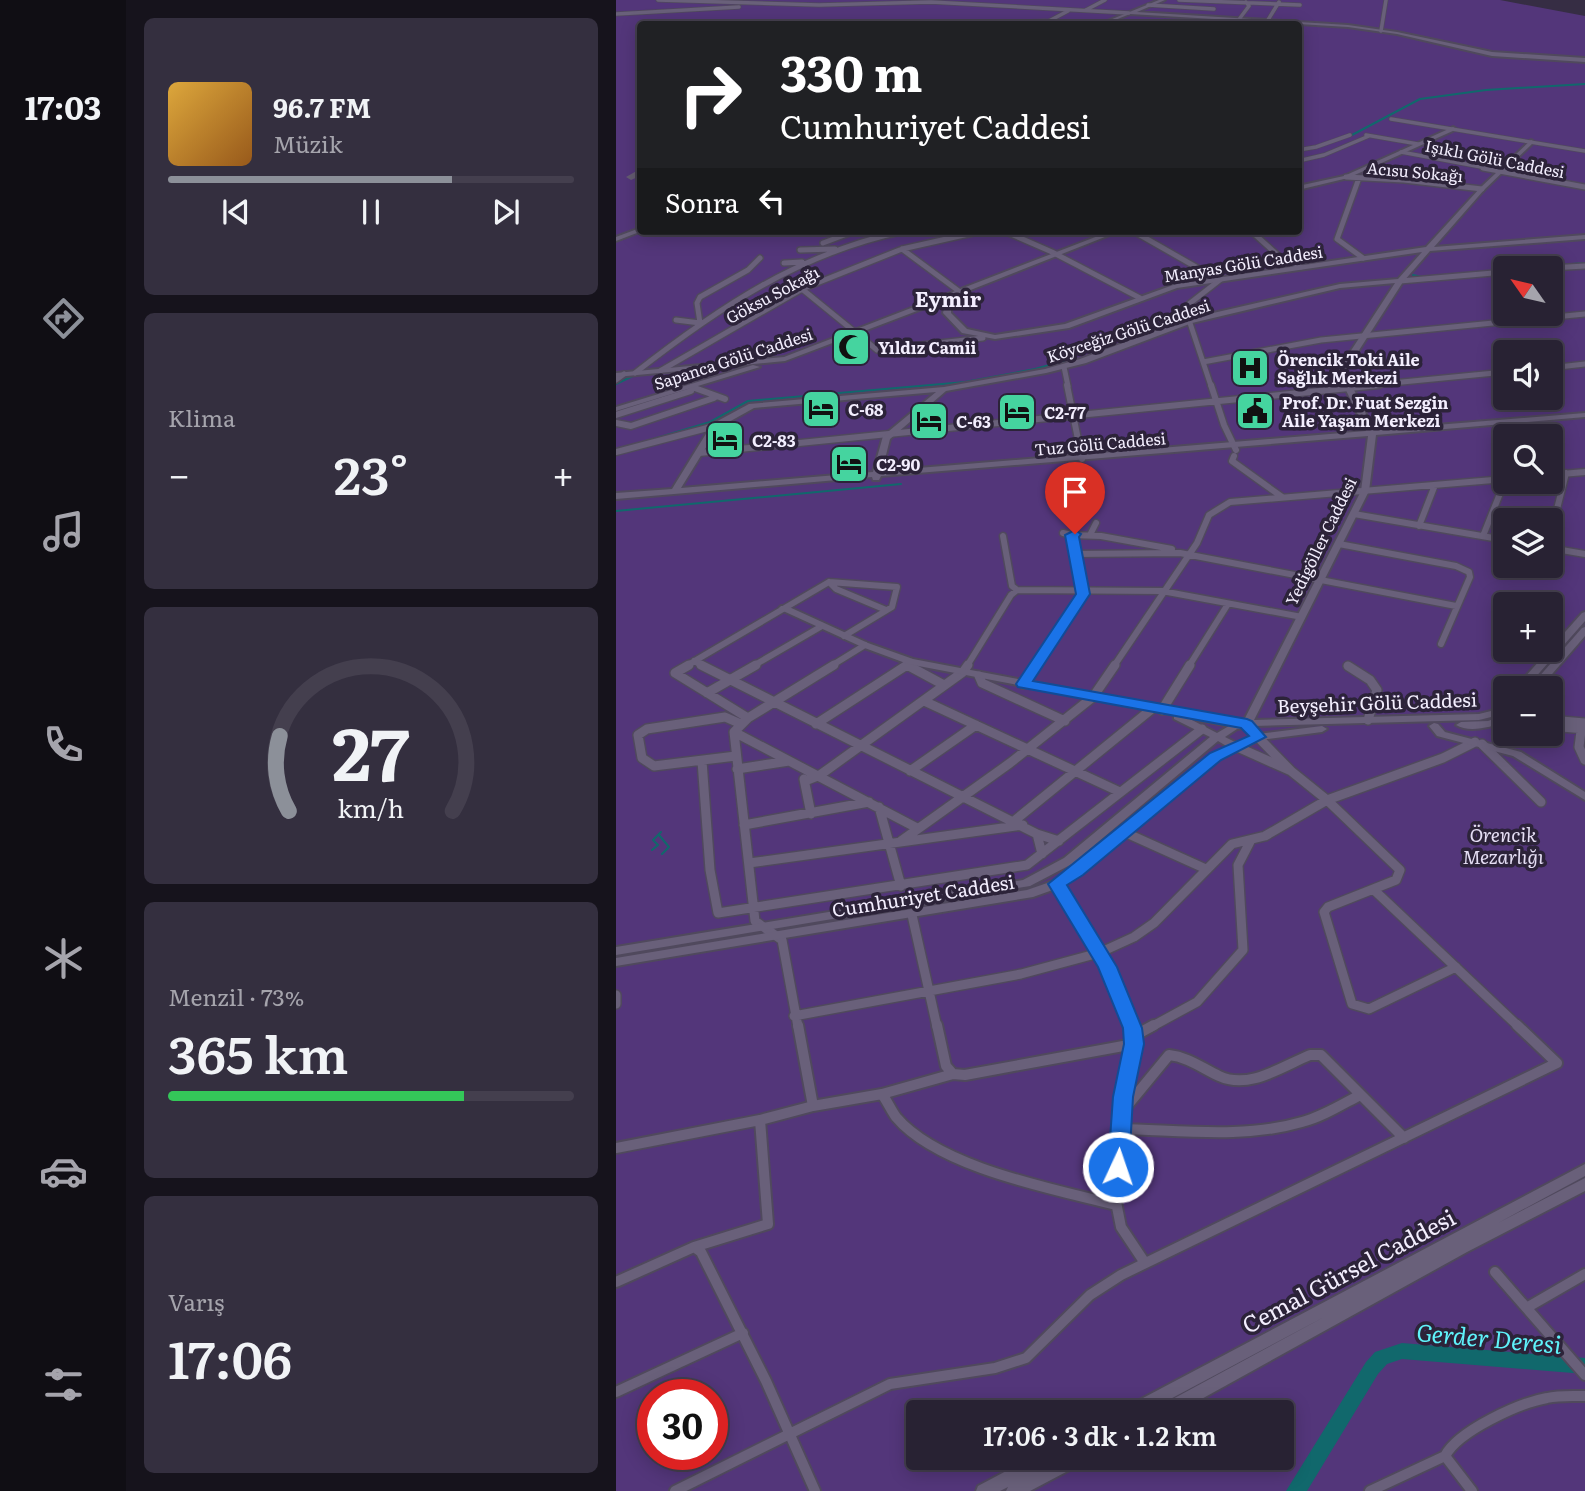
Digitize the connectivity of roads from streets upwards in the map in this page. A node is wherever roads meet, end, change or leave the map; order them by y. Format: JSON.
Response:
{"nodes":[{"id":1,"x":658,"y":0,"type":"edge"},
{"id":2,"x":826,"y":0,"type":"edge"},
{"id":3,"x":1163,"y":0,"type":"edge"},
{"id":4,"x":1179,"y":0,"type":"edge"},
{"id":5,"x":1386,"y":0,"type":"edge"},
{"id":6,"x":706,"y":1,"type":"edge"},
{"id":7,"x":1101,"y":1,"type":"edge"},
{"id":8,"x":1227,"y":1,"type":"edge"},
{"id":9,"x":1247,"y":2,"type":"edge"},
{"id":10,"x":1279,"y":2,"type":"edge"},
{"id":11,"x":756,"y":3,"type":"junction"},
{"id":12,"x":837,"y":5,"type":"junction"},
{"id":13,"x":1148,"y":5,"type":"junction"},
{"id":14,"x":1300,"y":5,"type":"dead end"},
{"id":15,"x":1013,"y":8,"type":"dead end"},
{"id":16,"x":1214,"y":9,"type":"junction"},
{"id":17,"x":1085,"y":10,"type":"junction"},
{"id":18,"x":1068,"y":12,"type":"junction"},
{"id":19,"x":616,"y":14,"type":"edge"},
{"id":20,"x":1127,"y":14,"type":"junction"},
{"id":21,"x":1202,"y":17,"type":"junction"},
{"id":22,"x":1240,"y":18,"type":"junction"},
{"id":23,"x":1268,"y":20,"type":"junction"},
{"id":24,"x":1053,"y":21,"type":"edge"},
{"id":25,"x":1110,"y":21,"type":"edge"},
{"id":26,"x":1278,"y":21,"type":"edge"},
{"id":27,"x":1302,"y":23,"type":"edge"},
{"id":28,"x":1381,"y":31,"type":"junction"},
{"id":29,"x":1585,"y":60,"type":"edge"},
{"id":30,"x":1391,"y":119,"type":"dead end"},
{"id":31,"x":1453,"y":129,"type":"junction"},
{"id":32,"x":1350,"y":135,"type":"dead end"},
{"id":33,"x":1531,"y":142,"type":"junction"},
{"id":34,"x":1418,"y":145,"type":"junction"},
{"id":35,"x":1302,"y":149,"type":"edge"},
{"id":36,"x":1585,"y":151,"type":"edge"},
{"id":37,"x":1401,"y":152,"type":"junction"},
{"id":38,"x":1302,"y":160,"type":"edge"},
{"id":39,"x":1500,"y":171,"type":"junction"},
{"id":40,"x":1346,"y":177,"type":"junction"},
{"id":41,"x":1359,"y":178,"type":"junction"},
{"id":42,"x":1302,"y":187,"type":"edge"},
{"id":43,"x":1585,"y":187,"type":"edge"},
{"id":44,"x":1482,"y":189,"type":"junction"},
{"id":45,"x":637,"y":230,"type":"edge"},
{"id":46,"x":844,"y":235,"type":"edge"},
{"id":47,"x":883,"y":235,"type":"edge"},
{"id":48,"x":964,"y":235,"type":"edge"},
{"id":49,"x":1012,"y":235,"type":"edge"},
{"id":50,"x":1107,"y":235,"type":"edge"},
{"id":51,"x":1140,"y":235,"type":"edge"},
{"id":52,"x":1255,"y":235,"type":"edge"},
{"id":53,"x":1585,"y":237,"type":"edge"},
{"id":54,"x":616,"y":238,"type":"edge"},
{"id":55,"x":822,"y":243,"type":"dead end"},
{"id":56,"x":841,"y":248,"type":"junction"},
{"id":57,"x":902,"y":249,"type":"junction"},
{"id":58,"x":800,"y":250,"type":"dead end"},
{"id":59,"x":1429,"y":250,"type":"junction"},
{"id":60,"x":1055,"y":255,"type":"junction"},
{"id":61,"x":760,"y":258,"type":"dead end"},
{"id":62,"x":1363,"y":258,"type":"junction"},
{"id":63,"x":812,"y":261,"type":"junction"},
{"id":64,"x":784,"y":263,"type":"dead end"},
{"id":65,"x":1585,"y":265,"type":"edge"},
{"id":66,"x":1301,"y":267,"type":"junction"},
{"id":67,"x":1563,"y":267,"type":"edge"},
{"id":68,"x":1493,"y":273,"type":"edge"},
{"id":69,"x":1220,"y":279,"type":"junction"},
{"id":70,"x":1400,"y":281,"type":"junction"},
{"id":71,"x":802,"y":289,"type":"junction"},
{"id":72,"x":960,"y":292,"type":"junction"},
{"id":73,"x":1140,"y":298,"type":"junction"},
{"id":74,"x":936,"y":300,"type":"junction"},
{"id":75,"x":948,"y":301,"type":"junction"},
{"id":76,"x":698,"y":309,"type":"junction"},
{"id":77,"x":720,"y":312,"type":"junction"},
{"id":78,"x":1585,"y":314,"type":"edge"},
{"id":79,"x":676,"y":320,"type":"dead end"},
{"id":80,"x":1190,"y":321,"type":"junction"},
{"id":81,"x":700,"y":323,"type":"junction"},
{"id":82,"x":852,"y":332,"type":"junction"},
{"id":83,"x":1364,"y":336,"type":"junction"},
{"id":84,"x":983,"y":338,"type":"dead end"},
{"id":85,"x":767,"y":361,"type":"junction"},
{"id":86,"x":1203,"y":362,"type":"junction"},
{"id":87,"x":1585,"y":364,"type":"edge"},
{"id":88,"x":1064,"y":367,"type":"junction"},
{"id":89,"x":1563,"y":367,"type":"edge"},
{"id":90,"x":660,"y":371,"type":"junction"},
{"id":91,"x":635,"y":373,"type":"junction"},
{"id":92,"x":1493,"y":373,"type":"edge"},
{"id":93,"x":620,"y":374,"type":"edge"},
{"id":94,"x":616,"y":380,"type":"edge"},
{"id":95,"x":1349,"y":388,"type":"junction"},
{"id":96,"x":692,"y":389,"type":"junction"},
{"id":97,"x":943,"y":389,"type":"junction"},
{"id":98,"x":714,"y":398,"type":"dead end"},
{"id":99,"x":725,"y":399,"type":"dead end"},
{"id":100,"x":650,"y":401,"type":"junction"},
{"id":101,"x":1216,"y":401,"type":"junction"},
{"id":102,"x":1249,"y":401,"type":"dead end"},
{"id":103,"x":618,"y":408,"type":"edge"},
{"id":104,"x":1253,"y":408,"type":"dead end"},
{"id":105,"x":616,"y":415,"type":"edge"},
{"id":106,"x":1073,"y":415,"type":"junction"},
{"id":107,"x":1585,"y":415,"type":"edge"},
{"id":108,"x":616,"y":422,"type":"edge"},
{"id":109,"x":715,"y":426,"type":"junction"},
{"id":110,"x":891,"y":433,"type":"junction"},
{"id":111,"x":1372,"y":437,"type":"junction"},
{"id":112,"x":1235,"y":451,"type":"junction"},
{"id":113,"x":616,"y":452,"type":"edge"},
{"id":114,"x":699,"y":453,"type":"junction"},
{"id":115,"x":1082,"y":459,"type":"junction"},
{"id":116,"x":1585,"y":471,"type":"edge"},
{"id":117,"x":1563,"y":473,"type":"edge"},
{"id":118,"x":1566,"y":473,"type":"junction"},
{"id":119,"x":876,"y":476,"type":"junction"},
{"id":120,"x":1493,"y":481,"type":"edge"},
{"id":121,"x":1435,"y":485,"type":"junction"},
{"id":122,"x":1365,"y":491,"type":"junction"},
{"id":123,"x":674,"y":492,"type":"junction"},
{"id":124,"x":1500,"y":494,"type":"edge"},
{"id":125,"x":1283,"y":497,"type":"junction"},
{"id":126,"x":616,"y":498,"type":"edge"},
{"id":127,"x":1557,"y":508,"type":"edge"},
{"id":128,"x":1354,"y":514,"type":"junction"},
{"id":129,"x":1096,"y":523,"type":"dead end"},
{"id":130,"x":1419,"y":526,"type":"junction"},
{"id":131,"x":1063,"y":533,"type":"dead end"},
{"id":132,"x":1072,"y":535,"type":"junction"},
{"id":133,"x":1090,"y":535,"type":"junction"},
{"id":134,"x":1003,"y":536,"type":"dead end"},
{"id":135,"x":1483,"y":537,"type":"junction"},
{"id":136,"x":1493,"y":538,"type":"edge"},
{"id":137,"x":1339,"y":544,"type":"junction"},
{"id":138,"x":1563,"y":550,"type":"edge"},
{"id":139,"x":1190,"y":553,"type":"junction"},
{"id":140,"x":1075,"y":554,"type":"junction"},
{"id":141,"x":1585,"y":554,"type":"edge"},
{"id":142,"x":1321,"y":580,"type":"junction"},
{"id":143,"x":830,"y":582,"type":"junction"},
{"id":144,"x":1017,"y":590,"type":"junction"},
{"id":145,"x":1083,"y":591,"type":"junction"},
{"id":146,"x":1162,"y":591,"type":"junction"},
{"id":147,"x":1228,"y":604,"type":"junction"},
{"id":148,"x":1457,"y":606,"type":"junction"},
{"id":149,"x":784,"y":608,"type":"junction"},
{"id":150,"x":886,"y":610,"type":"junction"},
{"id":151,"x":1585,"y":615,"type":"edge"},
{"id":152,"x":1302,"y":617,"type":"junction"},
{"id":153,"x":822,"y":626,"type":"junction"},
{"id":154,"x":1585,"y":630,"type":"edge"},
{"id":155,"x":844,"y":636,"type":"junction"},
{"id":156,"x":1441,"y":644,"type":"dead end"},
{"id":157,"x":865,"y":645,"type":"junction"},
{"id":158,"x":694,"y":661,"type":"junction"},
{"id":159,"x":909,"y":663,"type":"junction"},
{"id":160,"x":1348,"y":666,"type":"dead end"},
{"id":161,"x":963,"y":672,"type":"junction"},
{"id":162,"x":979,"y":676,"type":"junction"},
{"id":163,"x":1531,"y":676,"type":"edge"},
{"id":164,"x":1545,"y":676,"type":"edge"},
{"id":165,"x":730,"y":680,"type":"junction"},
{"id":166,"x":1023,"y":684,"type":"junction"},
{"id":167,"x":944,"y":685,"type":"junction"},
{"id":168,"x":707,"y":693,"type":"junction"},
{"id":169,"x":1093,"y":696,"type":"junction"},
{"id":170,"x":924,"y":701,"type":"junction"},
{"id":171,"x":773,"y":702,"type":"junction"},
{"id":172,"x":1161,"y":710,"type":"junction"},
{"id":173,"x":1368,"y":720,"type":"junction"},
{"id":174,"x":1065,"y":721,"type":"junction"},
{"id":175,"x":1418,"y":722,"type":"junction"},
{"id":176,"x":1447,"y":722,"type":"junction"},
{"id":177,"x":1493,"y":722,"type":"edge"},
{"id":178,"x":1563,"y":722,"type":"edge"},
{"id":179,"x":741,"y":724,"type":"junction"},
{"id":180,"x":816,"y":724,"type":"junction"},
{"id":181,"x":976,"y":725,"type":"junction"},
{"id":182,"x":1243,"y":725,"type":"junction"},
{"id":183,"x":1434,"y":726,"type":"junction"},
{"id":184,"x":1563,"y":726,"type":"edge"},
{"id":185,"x":1583,"y":726,"type":"edge"},
{"id":186,"x":1202,"y":729,"type":"junction"},
{"id":187,"x":1264,"y":736,"type":"junction"},
{"id":188,"x":1214,"y":740,"type":"junction"},
{"id":189,"x":1478,"y":743,"type":"junction"},
{"id":190,"x":861,"y":744,"type":"junction"},
{"id":191,"x":1235,"y":746,"type":"junction"},
{"id":192,"x":1026,"y":750,"type":"junction"},
{"id":193,"x":736,"y":755,"type":"junction"},
{"id":194,"x":1585,"y":760,"type":"edge"},
{"id":195,"x":702,"y":761,"type":"junction"},
{"id":196,"x":789,"y":761,"type":"junction"},
{"id":197,"x":799,"y":767,"type":"junction"},
{"id":198,"x":737,"y":769,"type":"junction"},
{"id":199,"x":1075,"y":770,"type":"junction"},
{"id":200,"x":910,"y":771,"type":"junction"},
{"id":201,"x":1291,"y":771,"type":"junction"},
{"id":202,"x":820,"y":775,"type":"junction"},
{"id":203,"x":805,"y":781,"type":"junction"},
{"id":204,"x":1120,"y":792,"type":"junction"},
{"id":205,"x":961,"y":796,"type":"junction"},
{"id":206,"x":1585,"y":797,"type":"edge"},
{"id":207,"x":1328,"y":800,"type":"junction"},
{"id":208,"x":869,"y":802,"type":"junction"},
{"id":209,"x":1541,"y":802,"type":"dead end"},
{"id":210,"x":879,"y":807,"type":"junction"},
{"id":211,"x":811,"y":814,"type":"junction"},
{"id":212,"x":1001,"y":814,"type":"junction"},
{"id":213,"x":1019,"y":823,"type":"junction"},
{"id":214,"x":744,"y":825,"type":"junction"},
{"id":215,"x":917,"y":828,"type":"junction"},
{"id":216,"x":985,"y":828,"type":"junction"},
{"id":217,"x":1124,"y":832,"type":"junction"},
{"id":218,"x":1037,"y":834,"type":"junction"},
{"id":219,"x":1251,"y":840,"type":"junction"},
{"id":220,"x":901,"y":841,"type":"junction"},
{"id":221,"x":1059,"y":841,"type":"junction"},
{"id":222,"x":890,"y":843,"type":"junction"},
{"id":223,"x":1042,"y":854,"type":"junction"},
{"id":224,"x":749,"y":863,"type":"junction"},
{"id":225,"x":1206,"y":869,"type":"junction"},
{"id":226,"x":1057,"y":884,"type":"junction"},
{"id":227,"x":901,"y":886,"type":"junction"},
{"id":228,"x":1373,"y":889,"type":"junction"},
{"id":229,"x":754,"y":910,"type":"junction"},
{"id":230,"x":912,"y":915,"type":"junction"},
{"id":231,"x":764,"y":927,"type":"junction"},
{"id":232,"x":778,"y":936,"type":"junction"},
{"id":233,"x":616,"y":951,"type":"edge"},
{"id":234,"x":1099,"y":954,"type":"junction"},
{"id":235,"x":616,"y":962,"type":"edge"},
{"id":236,"x":1456,"y":967,"type":"junction"},
{"id":237,"x":929,"y":990,"type":"junction"},
{"id":238,"x":616,"y":995,"type":"edge"},
{"id":239,"x":616,"y":1004,"type":"edge"},
{"id":240,"x":794,"y":1016,"type":"junction"},
{"id":241,"x":1134,"y":1040,"type":"junction"},
{"id":242,"x":953,"y":1074,"type":"junction"},
{"id":243,"x":882,"y":1094,"type":"junction"},
{"id":244,"x":1360,"y":1095,"type":"junction"},
{"id":245,"x":813,"y":1106,"type":"junction"},
{"id":246,"x":1122,"y":1112,"type":"junction"},
{"id":247,"x":760,"y":1120,"type":"junction"},
{"id":248,"x":1120,"y":1129,"type":"junction"},
{"id":249,"x":1404,"y":1138,"type":"junction"},
{"id":250,"x":616,"y":1147,"type":"edge"},
{"id":251,"x":1585,"y":1168,"type":"edge"},
{"id":252,"x":1585,"y":1184,"type":"edge"},
{"id":253,"x":1116,"y":1205,"type":"junction"},
{"id":254,"x":694,"y":1247,"type":"junction"},
{"id":255,"x":1146,"y":1263,"type":"junction"},
{"id":256,"x":1495,"y":1272,"type":"dead end"},
{"id":257,"x":1585,"y":1274,"type":"edge"},
{"id":258,"x":616,"y":1282,"type":"edge"},
{"id":259,"x":1528,"y":1307,"type":"junction"},
{"id":260,"x":743,"y":1333,"type":"junction"},
{"id":261,"x":1579,"y":1368,"type":"edge"},
{"id":262,"x":616,"y":1392,"type":"edge"},
{"id":263,"x":1585,"y":1396,"type":"edge"},
{"id":264,"x":1154,"y":1400,"type":"edge"},
{"id":265,"x":1186,"y":1400,"type":"edge"},
{"id":266,"x":788,"y":1435,"type":"junction"},
{"id":267,"x":1445,"y":1456,"type":"junction"},
{"id":268,"x":1023,"y":1470,"type":"edge"},
{"id":269,"x":1054,"y":1470,"type":"edge"},
{"id":270,"x":675,"y":1491,"type":"edge"},
{"id":271,"x":815,"y":1491,"type":"edge"},
{"id":272,"x":984,"y":1491,"type":"edge"},
{"id":273,"x":1014,"y":1491,"type":"edge"},
{"id":274,"x":1370,"y":1491,"type":"edge"},
{"id":275,"x":1472,"y":1491,"type":"edge"}],
"edges":[{"from":1,"to":6,"type":"street"},
{"from":2,"to":12,"type":"street"},
{"from":3,"to":13,"type":"street"},
{"from":4,"to":8,"type":"street"},
{"from":5,"to":28,"type":"street"},
{"from":6,"to":11,"type":"street"},
{"from":7,"to":17,"type":"street"},
{"from":8,"to":9,"type":"street"},
{"from":8,"to":16,"type":"street"},
{"from":9,"to":10,"type":"street"},
{"from":9,"to":22,"type":"street"},
{"from":10,"to":14,"type":"street"},
{"from":10,"to":23,"type":"street"},
{"from":11,"to":12,"type":"street"},
{"from":11,"to":19,"type":"street"},
{"from":12,"to":17,"type":"street"},
{"from":13,"to":16,"type":"street"},
{"from":13,"to":20,"type":"street"},
{"from":15,"to":18,"type":"street"},
{"from":16,"to":21,"type":"street"},
{"from":17,"to":20,"type":"street"},
{"from":18,"to":20,"type":"street"},
{"from":18,"to":24,"type":"street"},
{"from":20,"to":21,"type":"street"},
{"from":20,"to":25,"type":"street"},
{"from":21,"to":22,"type":"street"},
{"from":22,"to":23,"type":"street"},
{"from":23,"to":26,"type":"street"},
{"from":27,"to":28,"type":"street"},
{"from":28,"to":29,"type":"street"},
{"from":30,"to":31,"type":"street"},
{"from":31,"to":33,"type":"street"},
{"from":31,"to":34,"type":"street"},
{"from":32,"to":35,"type":"street"},
{"from":33,"to":36,"type":"street"},
{"from":33,"to":39,"type":"street"},
{"from":34,"to":37,"type":"street"},
{"from":34,"to":38,"type":"street"},
{"from":37,"to":39,"type":"street","name":"Işıklı Gölü Caddesi"},
{"from":37,"to":40,"type":"street"},
{"from":39,"to":43,"type":"street","name":"Işıklı Gölü Caddesi"},
{"from":39,"to":44,"type":"street"},
{"from":40,"to":41,"type":"street","name":"Acısu Sokağı"},
{"from":40,"to":42,"type":"street"},
{"from":41,"to":44,"type":"street","name":"Acısu Sokağı"},
{"from":41,"to":62,"type":"street"},
{"from":44,"to":59,"type":"street"},
{"from":45,"to":54,"type":"street"},
{"from":46,"to":55,"type":"street"},
{"from":47,"to":56,"type":"street"},
{"from":48,"to":57,"type":"street","name":"Göksu Sokağı"},
{"from":49,"to":60,"type":"street"},
{"from":50,"to":60,"type":"street","name":"Sapanca Gölü Caddesi"},
{"from":51,"to":69,"type":"street"},
{"from":52,"to":66,"type":"street"},
{"from":53,"to":59,"type":"street","name":"Manyas Gölü Caddesi"},
{"from":56,"to":58,"type":"street"},
{"from":56,"to":63,"type":"street"},
{"from":57,"to":71,"type":"street","name":"Göksu Sokağı"},
{"from":57,"to":72,"type":"street"},
{"from":59,"to":62,"type":"street","name":"Manyas Gölü Caddesi"},
{"from":59,"to":70,"type":"street"},
{"from":60,"to":72,"type":"street","name":"Sapanca Gölü Caddesi"},
{"from":60,"to":73,"type":"street"},
{"from":61,"to":76,"type":"street"},
{"from":62,"to":66,"type":"street","name":"Manyas Gölü Caddesi"},
{"from":63,"to":64,"type":"street"},
{"from":63,"to":77,"type":"street"},
{"from":65,"to":67,"type":"street"},
{"from":66,"to":69,"type":"street","name":"Manyas Gölü Caddesi"},
{"from":68,"to":70,"type":"street","name":"Köyceğiz Gölü Caddesi"},
{"from":69,"to":73,"type":"street","name":"Manyas Gölü Caddesi"},
{"from":69,"to":80,"type":"street"},
{"from":70,"to":80,"type":"street","name":"Köyceğiz Gölü Caddesi"},
{"from":70,"to":83,"type":"street"},
{"from":71,"to":82,"type":"street"},
{"from":71,"to":90,"type":"street","name":"Göksu Sokağı"},
{"from":72,"to":74,"type":"street","name":"Sapanca Gölü Caddesi"},
{"from":72,"to":75,"type":"street"},
{"from":73,"to":75,"type":"street","name":"Manyas Gölü Caddesi"},
{"from":74,"to":75,"type":"street","name":"Sapanca Gölü Caddesi"},
{"from":74,"to":82,"type":"street","name":"Sapanca Gölü Caddesi"},
{"from":76,"to":77,"type":"street"},
{"from":76,"to":81,"type":"street"},
{"from":77,"to":81,"type":"street"},
{"from":78,"to":83,"type":"street"},
{"from":79,"to":81,"type":"street"},
{"from":80,"to":86,"type":"street"},
{"from":80,"to":88,"type":"street","name":"Köyceğiz Gölü Caddesi"},
{"from":81,"to":91,"type":"street"},
{"from":82,"to":84,"type":"street"},
{"from":82,"to":85,"type":"street","name":"Sapanca Gölü Caddesi"},
{"from":83,"to":86,"type":"street"},
{"from":83,"to":95,"type":"street"},
{"from":85,"to":90,"type":"street"},
{"from":85,"to":96,"type":"street","name":"Sapanca Gölü Caddesi"},
{"from":86,"to":101,"type":"street"},
{"from":87,"to":89,"type":"street"},
{"from":88,"to":97,"type":"street","name":"Köyceğiz Gölü Caddesi"},
{"from":88,"to":106,"type":"street"},
{"from":90,"to":91,"type":"street"},
{"from":91,"to":93,"type":"street"},
{"from":92,"to":95,"type":"street"},
{"from":93,"to":94,"type":"street"},
{"from":95,"to":101,"type":"street"},
{"from":95,"to":111,"type":"street"},
{"from":96,"to":99,"type":"street"},
{"from":96,"to":100,"type":"street","name":"Sapanca Gölü Caddesi"},
{"from":97,"to":109,"type":"street","name":"Köyceğiz Gölü Caddesi"},
{"from":97,"to":110,"type":"street"},
{"from":98,"to":108,"type":"street"},
{"from":100,"to":103,"type":"street","name":"Sapanca Gölü Caddesi"},
{"from":100,"to":105,"type":"street"},
{"from":101,"to":106,"type":"street"},
{"from":101,"to":112,"type":"street"},
{"from":102,"to":104,"type":"street"},
{"from":106,"to":110,"type":"street"},
{"from":106,"to":115,"type":"street"},
{"from":107,"to":111,"type":"street","name":"Tuz Gölü Caddesi"},
{"from":109,"to":113,"type":"street"},
{"from":109,"to":114,"type":"street"},
{"from":110,"to":114,"type":"street"},
{"from":110,"to":119,"type":"street"},
{"from":111,"to":112,"type":"street","name":"Tuz Gölü Caddesi"},
{"from":111,"to":122,"type":"street","name":"Yedigöller Caddesi"},
{"from":112,"to":115,"type":"street","name":"Tuz Gölü Caddesi"},
{"from":112,"to":119,"type":"street","name":"Tuz Gölü Caddesi"},
{"from":112,"to":125,"type":"street"},
{"from":114,"to":123,"type":"street"},
{"from":115,"to":119,"type":"street","name":"Tuz Gölü Caddesi"},
{"from":116,"to":118,"type":"street"},
{"from":117,"to":118,"type":"street"},
{"from":118,"to":127,"type":"street"},
{"from":119,"to":123,"type":"street","name":"Tuz Gölü Caddesi"},
{"from":119,"to":126,"type":"street","name":"Tuz Gölü Caddesi"},
{"from":120,"to":121,"type":"street"},
{"from":121,"to":122,"type":"street"},
{"from":121,"to":130,"type":"street"},
{"from":122,"to":125,"type":"street"},
{"from":122,"to":128,"type":"street","name":"Yedigöller Caddesi"},
{"from":123,"to":126,"type":"street","name":"Tuz Gölü Caddesi"},
{"from":124,"to":135,"type":"street"},
{"from":125,"to":139,"type":"street"},
{"from":128,"to":130,"type":"street"},
{"from":128,"to":137,"type":"street","name":"Yedigöller Caddesi"},
{"from":129,"to":133,"type":"street"},
{"from":130,"to":135,"type":"street"},
{"from":131,"to":132,"type":"street"},
{"from":132,"to":133,"type":"street"},
{"from":132,"to":140,"type":"street"},
{"from":133,"to":139,"type":"street"},
{"from":134,"to":144,"type":"street"},
{"from":135,"to":136,"type":"street"},
{"from":137,"to":142,"type":"street","name":"Yedigöller Caddesi"},
{"from":137,"to":148,"type":"street"},
{"from":138,"to":141,"type":"street"},
{"from":139,"to":140,"type":"street"},
{"from":139,"to":142,"type":"street"},
{"from":139,"to":146,"type":"street"},
{"from":140,"to":145,"type":"street"},
{"from":142,"to":148,"type":"street"},
{"from":142,"to":152,"type":"street","name":"Yedigöller Caddesi"},
{"from":143,"to":149,"type":"street"},
{"from":143,"to":150,"type":"street"},
{"from":143,"to":150,"type":"street"},
{"from":144,"to":145,"type":"street"},
{"from":144,"to":161,"type":"street"},
{"from":145,"to":146,"type":"street"},
{"from":145,"to":166,"type":"street"},
{"from":146,"to":147,"type":"street"},
{"from":146,"to":169,"type":"street"},
{"from":147,"to":152,"type":"street"},
{"from":147,"to":172,"type":"street"},
{"from":148,"to":156,"type":"street"},
{"from":149,"to":153,"type":"street"},
{"from":149,"to":158,"type":"street"},
{"from":150,"to":155,"type":"street"},
{"from":151,"to":163,"type":"street"},
{"from":152,"to":182,"type":"street","name":"Yedigöller Caddesi"},
{"from":153,"to":155,"type":"street"},
{"from":153,"to":165,"type":"street"},
{"from":154,"to":164,"type":"street"},
{"from":155,"to":157,"type":"street"},
{"from":157,"to":159,"type":"street"},
{"from":157,"to":171,"type":"street"},
{"from":158,"to":165,"type":"street"},
{"from":158,"to":168,"type":"street"},
{"from":159,"to":161,"type":"street"},
{"from":159,"to":167,"type":"street"},
{"from":159,"to":180,"type":"street"},
{"from":160,"to":173,"type":"street"},
{"from":161,"to":162,"type":"street"},
{"from":161,"to":167,"type":"street"},
{"from":162,"to":166,"type":"street"},
{"from":162,"to":174,"type":"street"},
{"from":165,"to":168,"type":"street"},
{"from":165,"to":171,"type":"street"},
{"from":166,"to":169,"type":"street"},
{"from":167,"to":170,"type":"street"},
{"from":168,"to":179,"type":"street"},
{"from":169,"to":172,"type":"street"},
{"from":169,"to":174,"type":"street"},
{"from":170,"to":181,"type":"street"},
{"from":170,"to":190,"type":"street"},
{"from":171,"to":179,"type":"street"},
{"from":171,"to":180,"type":"street"},
{"from":172,"to":182,"type":"street"},
{"from":172,"to":186,"type":"street"},
{"from":172,"to":199,"type":"street"},
{"from":173,"to":175,"type":"street","name":"Beyşehir Gölü Caddesi"},
{"from":173,"to":182,"type":"street","name":"Beyşehir Gölü Caddesi"},
{"from":174,"to":192,"type":"street"},
{"from":175,"to":176,"type":"street","name":"Beyşehir Gölü Caddesi"},
{"from":175,"to":183,"type":"street"},
{"from":175,"to":187,"type":"street","name":"Cumhuriyet Caddesi"},
{"from":176,"to":177,"type":"street"},
{"from":176,"to":183,"type":"street"},
{"from":178,"to":185,"type":"street"},
{"from":179,"to":193,"type":"street"},
{"from":179,"to":195,"type":"street"},
{"from":179,"to":196,"type":"street"},
{"from":180,"to":190,"type":"street"},
{"from":181,"to":192,"type":"street"},
{"from":181,"to":200,"type":"street"},
{"from":182,"to":187,"type":"street"},
{"from":182,"to":188,"type":"street","name":"Beyşehir Gölü Caddesi"},
{"from":183,"to":189,"type":"street"},
{"from":184,"to":185,"type":"street"},
{"from":185,"to":194,"type":"street"},
{"from":186,"to":188,"type":"street"},
{"from":186,"to":204,"type":"street"},
{"from":187,"to":191,"type":"street","name":"Cumhuriyet Caddesi"},
{"from":187,"to":201,"type":"street"},
{"from":188,"to":191,"type":"street"},
{"from":188,"to":231,"type":"street","name":"Cumhuriyet Caddesi"},
{"from":189,"to":206,"type":"street"},
{"from":189,"to":207,"type":"street"},
{"from":189,"to":209,"type":"street"},
{"from":190,"to":200,"type":"street"},
{"from":190,"to":202,"type":"street"},
{"from":191,"to":201,"type":"street"},
{"from":191,"to":217,"type":"street","name":"Cumhuriyet Caddesi"},
{"from":192,"to":199,"type":"street"},
{"from":192,"to":205,"type":"street"},
{"from":193,"to":195,"type":"street"},
{"from":193,"to":198,"type":"street"},
{"from":195,"to":229,"type":"street"},
{"from":196,"to":197,"type":"street"},
{"from":196,"to":198,"type":"street"},
{"from":197,"to":202,"type":"street"},
{"from":197,"to":203,"type":"street"},
{"from":198,"to":214,"type":"street"},
{"from":199,"to":204,"type":"street"},
{"from":199,"to":213,"type":"street"},
{"from":200,"to":205,"type":"street"},
{"from":201,"to":207,"type":"street"},
{"from":202,"to":203,"type":"street"},
{"from":202,"to":208,"type":"street"},
{"from":203,"to":211,"type":"street"},
{"from":204,"to":221,"type":"street"},
{"from":205,"to":212,"type":"street"},
{"from":205,"to":215,"type":"street"},
{"from":207,"to":219,"type":"street"},
{"from":207,"to":228,"type":"street"},
{"from":208,"to":210,"type":"street"},
{"from":208,"to":211,"type":"street"},
{"from":210,"to":215,"type":"street"},
{"from":210,"to":222,"type":"street"},
{"from":211,"to":214,"type":"street"},
{"from":212,"to":213,"type":"street"},
{"from":212,"to":216,"type":"street"},
{"from":213,"to":216,"type":"street"},
{"from":213,"to":218,"type":"street"},
{"from":214,"to":224,"type":"street"},
{"from":215,"to":220,"type":"street"},
{"from":216,"to":220,"type":"street"},
{"from":217,"to":225,"type":"street"},
{"from":217,"to":226,"type":"street","name":"Cumhuriyet Caddesi"},
{"from":218,"to":221,"type":"street"},
{"from":218,"to":223,"type":"street"},
{"from":219,"to":225,"type":"street"},
{"from":219,"to":241,"type":"street"},
{"from":220,"to":222,"type":"street"},
{"from":221,"to":223,"type":"street"},
{"from":222,"to":224,"type":"street"},
{"from":222,"to":227,"type":"street"},
{"from":223,"to":227,"type":"street"},
{"from":224,"to":229,"type":"street"},
{"from":225,"to":234,"type":"street"},
{"from":226,"to":230,"type":"street","name":"Cumhuriyet Caddesi"},
{"from":226,"to":234,"type":"street"},
{"from":227,"to":229,"type":"street"},
{"from":228,"to":236,"type":"street"},
{"from":228,"to":236,"type":"street"},
{"from":229,"to":231,"type":"street"},
{"from":230,"to":232,"type":"street","name":"Cumhuriyet Caddesi"},
{"from":230,"to":237,"type":"street"},
{"from":231,"to":232,"type":"street"},
{"from":231,"to":233,"type":"street","name":"Cumhuriyet Caddesi"},
{"from":232,"to":235,"type":"street","name":"Cumhuriyet Caddesi"},
{"from":232,"to":240,"type":"street"},
{"from":234,"to":237,"type":"street"},
{"from":234,"to":241,"type":"street"},
{"from":236,"to":249,"type":"street"},
{"from":237,"to":240,"type":"street"},
{"from":237,"to":242,"type":"street"},
{"from":238,"to":239,"type":"street"},
{"from":240,"to":245,"type":"street"},
{"from":241,"to":242,"type":"street"},
{"from":241,"to":246,"type":"street"},
{"from":242,"to":243,"type":"street"},
{"from":243,"to":245,"type":"street"},
{"from":243,"to":253,"type":"street"},
{"from":244,"to":246,"type":"street"},
{"from":244,"to":248,"type":"street"},
{"from":244,"to":249,"type":"street"},
{"from":245,"to":247,"type":"street"},
{"from":246,"to":248,"type":"street"},
{"from":247,"to":250,"type":"street"},
{"from":247,"to":254,"type":"street"},
{"from":248,"to":253,"type":"street"},
{"from":249,"to":255,"type":"street"},
{"from":251,"to":264,"type":"street","name":"Cemal Gürsel Caddesi"},
{"from":252,"to":265,"type":"street","name":"Cemal Gürsel Caddesi"},
{"from":253,"to":255,"type":"street"},
{"from":254,"to":258,"type":"street"},
{"from":254,"to":260,"type":"street"},
{"from":255,"to":266,"type":"street"},
{"from":256,"to":259,"type":"street"},
{"from":257,"to":259,"type":"street"},
{"from":259,"to":261,"type":"street"},
{"from":260,"to":262,"type":"street"},
{"from":260,"to":266,"type":"street"},
{"from":263,"to":267,"type":"street"},
{"from":266,"to":270,"type":"street"},
{"from":266,"to":271,"type":"street"},
{"from":267,"to":274,"type":"street"},
{"from":267,"to":275,"type":"street"},
{"from":268,"to":272,"type":"street"},
{"from":269,"to":273,"type":"street"}]}
